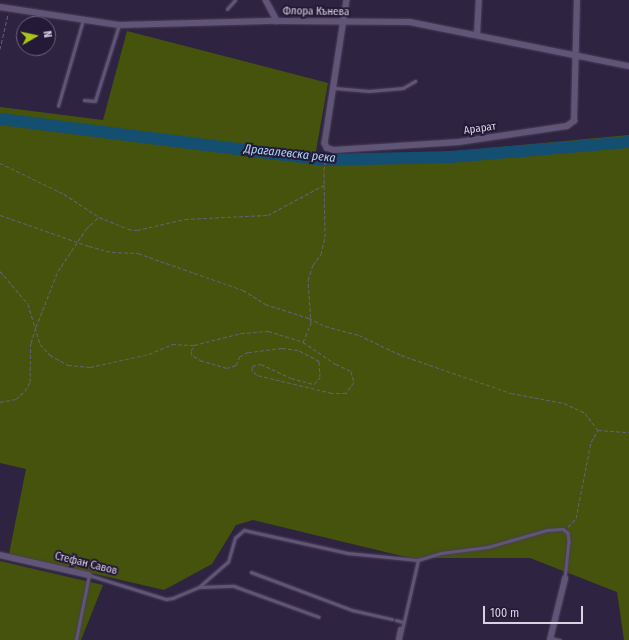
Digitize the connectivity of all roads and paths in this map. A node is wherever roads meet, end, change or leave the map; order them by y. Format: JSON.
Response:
{"nodes":[{"id":1,"x":235,"y":0,"type":"edge"},
{"id":2,"x":266,"y":0,"type":"edge"},
{"id":3,"x":347,"y":0,"type":"edge"},
{"id":4,"x":479,"y":0,"type":"edge"},
{"id":5,"x":578,"y":0,"type":"edge"},
{"id":6,"x":0,"y":7,"type":"edge"},
{"id":7,"x":9,"y":8,"type":"junction"},
{"id":8,"x":227,"y":9,"type":"dead end"},
{"id":9,"x":83,"y":19,"type":"junction"},
{"id":10,"x":277,"y":21,"type":"junction"},
{"id":11,"x":344,"y":22,"type":"junction"},
{"id":12,"x":119,"y":25,"type":"junction"},
{"id":13,"x":477,"y":35,"type":"junction"},
{"id":14,"x":0,"y":49,"type":"edge"},
{"id":15,"x":574,"y":54,"type":"junction"},
{"id":16,"x":629,"y":66,"type":"edge"},
{"id":17,"x":415,"y":81,"type":"dead end"},
{"id":18,"x":335,"y":88,"type":"junction"},
{"id":19,"x":84,"y":100,"type":"dead end"},
{"id":20,"x":58,"y":106,"type":"dead end"},
{"id":21,"x":327,"y":148,"type":"junction"},
{"id":22,"x":0,"y":163,"type":"edge"},
{"id":23,"x":324,"y":185,"type":"junction"},
{"id":24,"x":0,"y":215,"type":"edge"},
{"id":25,"x":99,"y":217,"type":"junction"},
{"id":26,"x":78,"y":242,"type":"junction"},
{"id":27,"x":0,"y":271,"type":"edge"},
{"id":28,"x":309,"y":318,"type":"junction"},
{"id":29,"x":36,"y":329,"type":"junction"},
{"id":30,"x":303,"y":342,"type":"junction"},
{"id":31,"x":194,"y":345,"type":"junction"},
{"id":32,"x":0,"y":402,"type":"edge"},
{"id":33,"x":598,"y":430,"type":"junction"},
{"id":34,"x":629,"y":432,"type":"edge"},
{"id":35,"x":563,"y":529,"type":"junction"},
{"id":36,"x":0,"y":555,"type":"edge"},
{"id":37,"x":418,"y":560,"type":"junction"},
{"id":38,"x":250,"y":572,"type":"dead end"},
{"id":39,"x":89,"y":575,"type":"junction"},
{"id":40,"x":565,"y":579,"type":"joint"},
{"id":41,"x":199,"y":587,"type":"junction"},
{"id":42,"x":319,"y":617,"type":"dead end"},
{"id":43,"x":392,"y":620,"type":"dead end"},
{"id":44,"x":396,"y":620,"type":"dead end"},
{"id":45,"x":403,"y":622,"type":"junction"},
{"id":46,"x":401,"y":630,"type":"joint"},
{"id":47,"x":550,"y":639,"type":"edge"},
{"id":48,"x":76,"y":640,"type":"edge"},
{"id":49,"x":399,"y":640,"type":"edge"},
{"id":50,"x":560,"y":640,"type":"edge"}],
"edges":[{"from":1,"to":8,"type":"lane"},
{"from":2,"to":10,"type":"street"},
{"from":3,"to":11,"type":"street"},
{"from":4,"to":13,"type":"street"},
{"from":5,"to":15,"type":"street","name":"Арарат"},
{"from":6,"to":7,"type":"street","name":"Флора Кънева"},
{"from":7,"to":9,"type":"street","name":"Флора Кънева"},
{"from":7,"to":14,"type":"path"},
{"from":9,"to":12,"type":"street","name":"Флора Кънева"},
{"from":9,"to":20,"type":"lane"},
{"from":10,"to":11,"type":"street","name":"Флора Кънева"},
{"from":10,"to":12,"type":"street","name":"Флора Кънева"},
{"from":11,"to":13,"type":"street","name":"Флора Кънева"},
{"from":11,"to":18,"type":"street"},
{"from":12,"to":19,"type":"lane"},
{"from":13,"to":15,"type":"street","name":"Флора Кънева"},
{"from":15,"to":16,"type":"street","name":"Флора Кънева"},
{"from":15,"to":21,"type":"street","name":"Арарат"},
{"from":17,"to":18,"type":"lane"},
{"from":18,"to":21,"type":"street"},
{"from":21,"to":23,"type":"path"},
{"from":22,"to":25,"type":"path"},
{"from":23,"to":25,"type":"path"},
{"from":23,"to":28,"type":"path"},
{"from":24,"to":26,"type":"path"},
{"from":25,"to":26,"type":"path"},
{"from":26,"to":28,"type":"path"},
{"from":26,"to":29,"type":"path"},
{"from":27,"to":29,"type":"path"},
{"from":28,"to":30,"type":"path"},
{"from":28,"to":33,"type":"path"},
{"from":29,"to":31,"type":"path"},
{"from":29,"to":32,"type":"path"},
{"from":30,"to":31,"type":"path"},
{"from":30,"to":31,"type":"path"},
{"from":33,"to":34,"type":"path"},
{"from":33,"to":35,"type":"path"},
{"from":35,"to":37,"type":"lane"},
{"from":35,"to":40,"type":"lane"},
{"from":36,"to":39,"type":"street","name":"Стефан Савов"},
{"from":37,"to":41,"type":"lane"},
{"from":37,"to":45,"type":"lane"},
{"from":38,"to":43,"type":"lane"},
{"from":39,"to":41,"type":"lane","name":"Стефан Савов"},
{"from":39,"to":48,"type":"lane"},
{"from":40,"to":47,"type":"street"},
{"from":41,"to":42,"type":"lane"},
{"from":44,"to":45,"type":"lane"},
{"from":45,"to":46,"type":"lane"},
{"from":46,"to":49,"type":"street"},
{"from":47,"to":50,"type":"lane"}]}
